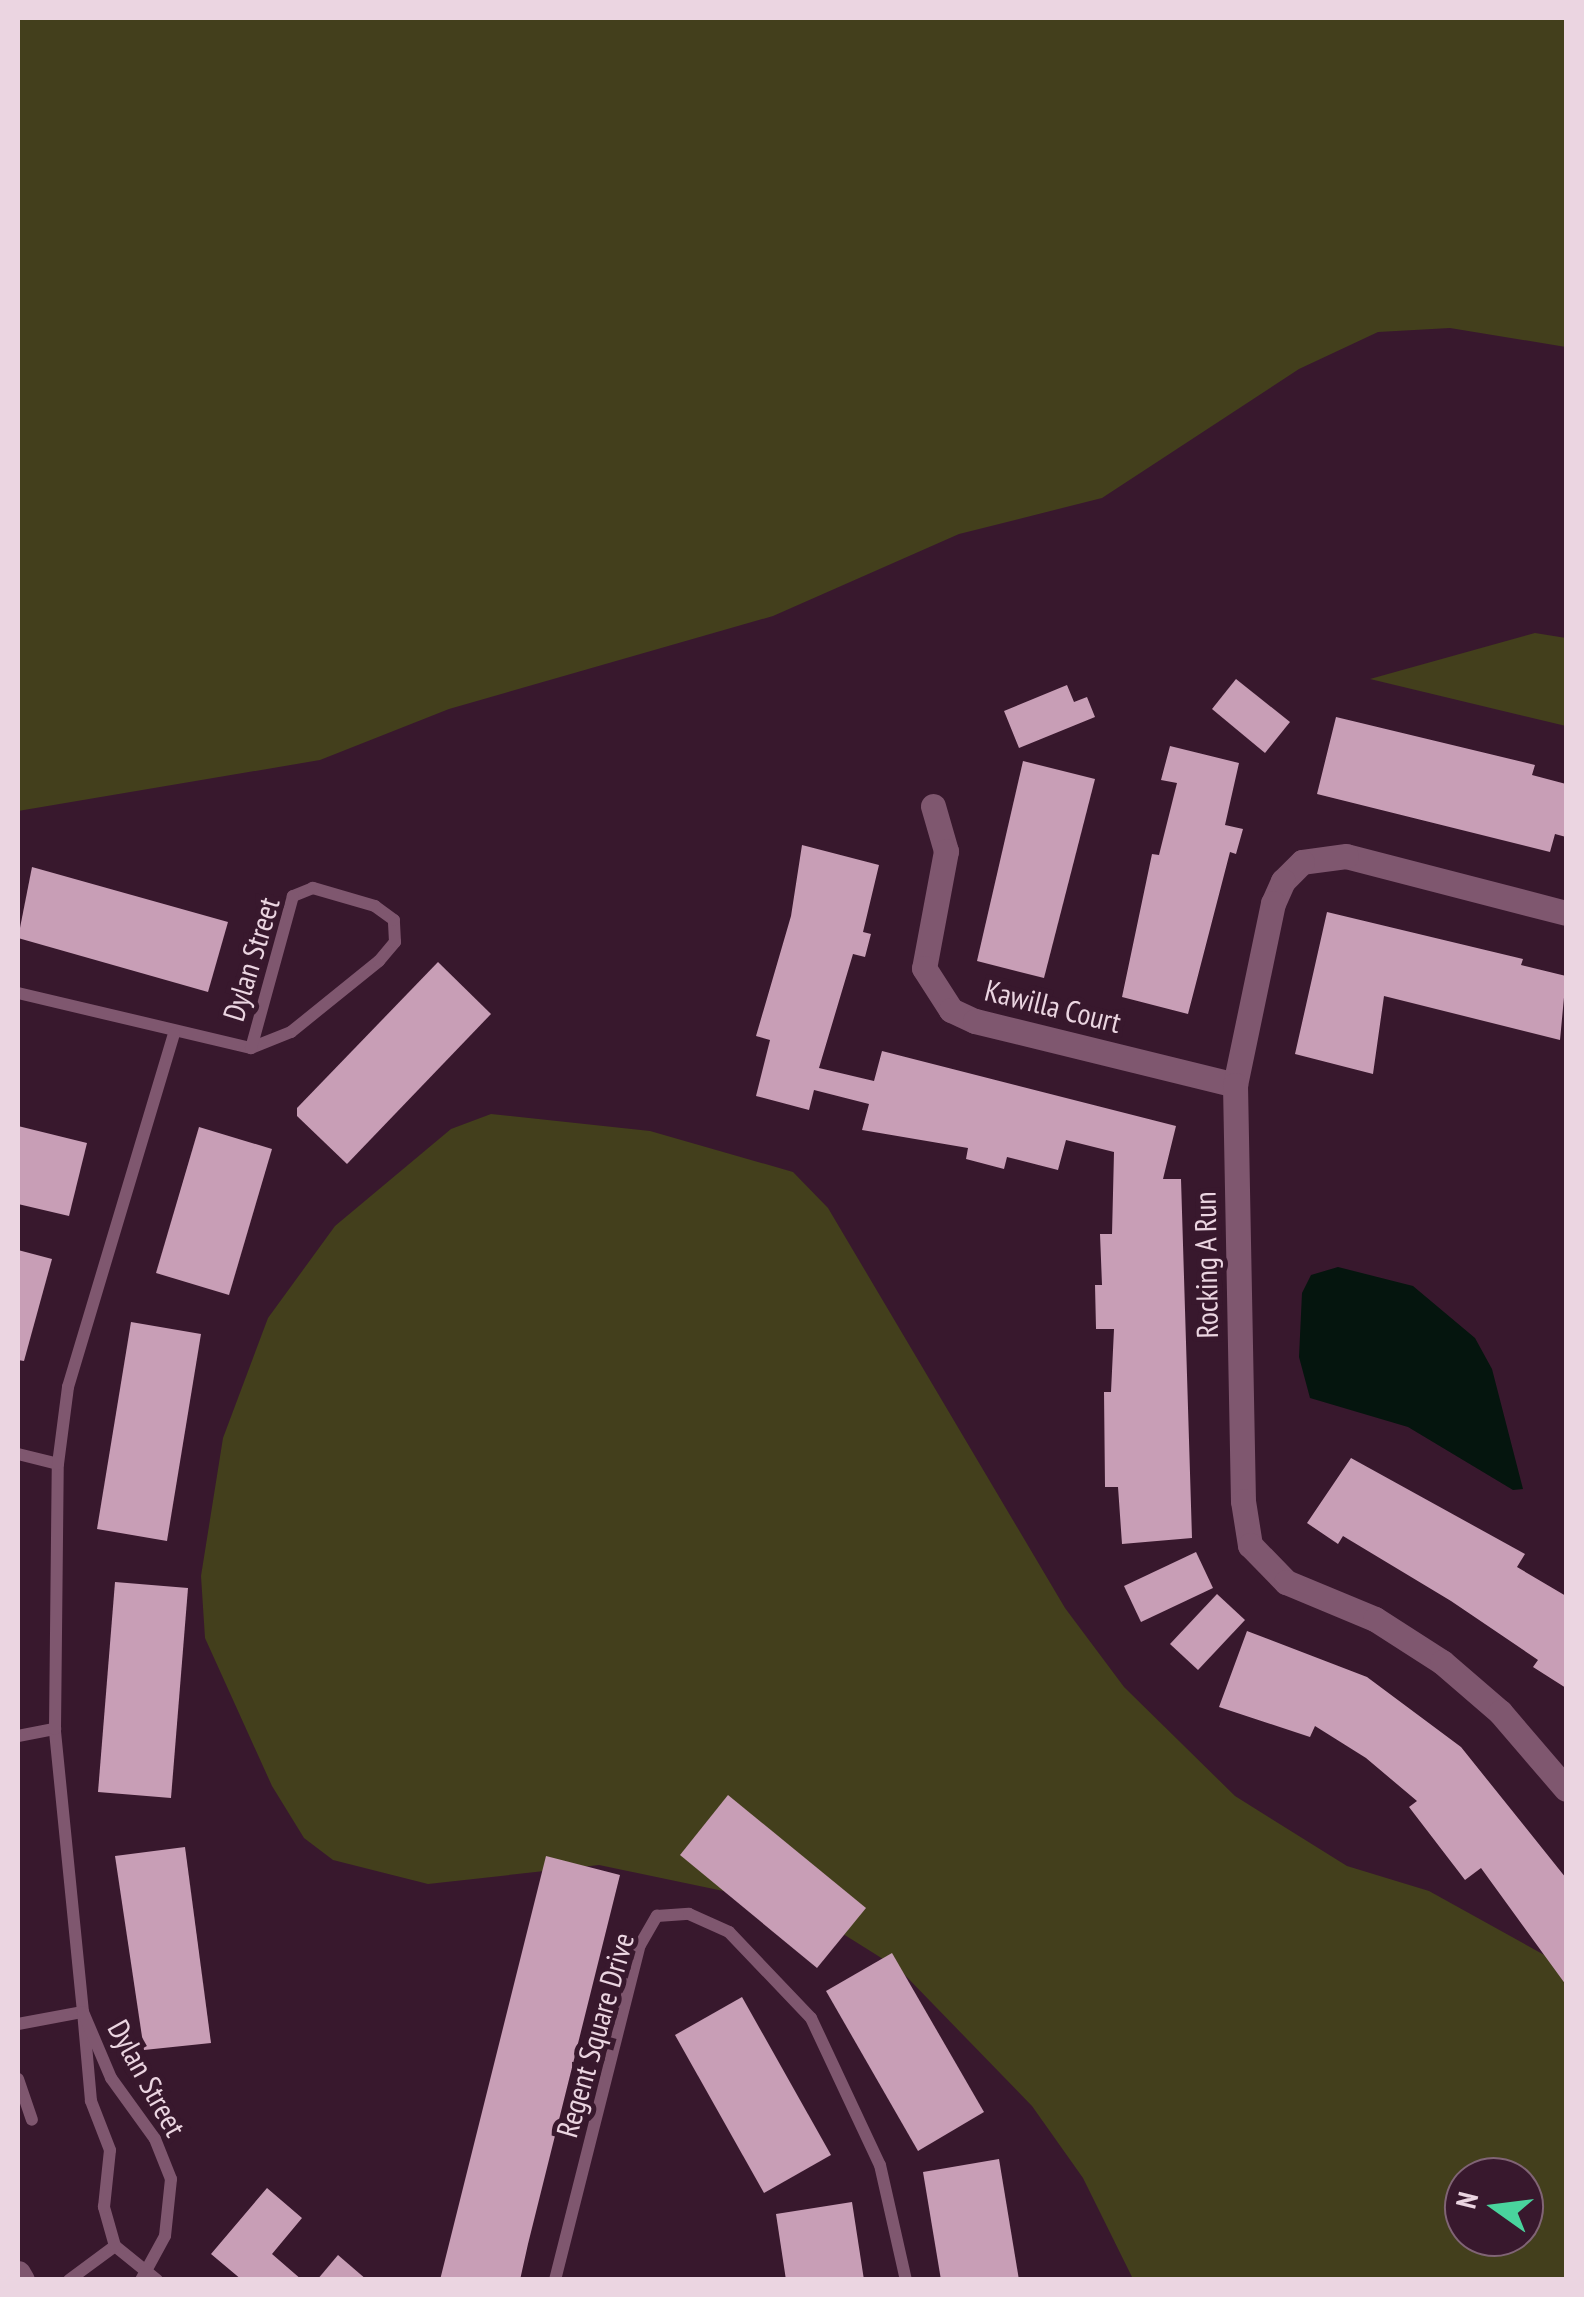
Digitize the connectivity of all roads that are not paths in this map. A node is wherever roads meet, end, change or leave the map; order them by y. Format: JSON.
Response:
{"nodes":[{"id":1,"x":933,"y":806,"type":"dead end"},
{"id":2,"x":1566,"y":913,"type":"edge"},
{"id":3,"x":18,"y":993,"type":"edge"},
{"id":4,"x":174,"y":1034,"type":"junction"},
{"id":5,"x":250,"y":1048,"type":"junction"},
{"id":6,"x":1235,"y":1085,"type":"junction"},
{"id":7,"x":18,"y":1454,"type":"edge"},
{"id":8,"x":58,"y":1464,"type":"junction"},
{"id":9,"x":55,"y":1728,"type":"junction"},
{"id":10,"x":18,"y":1736,"type":"edge"},
{"id":11,"x":1566,"y":1789,"type":"edge"},
{"id":12,"x":83,"y":2012,"type":"junction"},
{"id":13,"x":18,"y":2024,"type":"edge"},
{"id":14,"x":18,"y":2079,"type":"edge"},
{"id":15,"x":32,"y":2120,"type":"dead end"},
{"id":16,"x":116,"y":2246,"type":"junction"},
{"id":17,"x":18,"y":2272,"type":"edge"},
{"id":18,"x":149,"y":2277,"type":"edge"},
{"id":19,"x":22,"y":2280,"type":"edge"},
{"id":20,"x":68,"y":2280,"type":"edge"},
{"id":21,"x":555,"y":2280,"type":"edge"},
{"id":22,"x":906,"y":2280,"type":"edge"}],
"edges":[{"from":1,"to":6,"type":"street","name":"Kawilla Court"},
{"from":2,"to":6,"type":"street","name":"Rocking A Run"},
{"from":3,"to":4,"type":"lane","name":"Dylan Street"},
{"from":4,"to":5,"type":"lane","name":"Dylan Street"},
{"from":4,"to":8,"type":"lane","name":"Dylan Street"},
{"from":5,"to":5,"type":"lane","name":"Dylan Street"},
{"from":6,"to":11,"type":"street","name":"Rocking A Run"},
{"from":7,"to":8,"type":"lane"},
{"from":8,"to":9,"type":"lane","name":"Dylan Street"},
{"from":9,"to":10,"type":"lane"},
{"from":9,"to":12,"type":"lane","name":"Dylan Street"},
{"from":12,"to":13,"type":"lane"},
{"from":12,"to":16,"type":"lane","name":"Dylan Street"},
{"from":12,"to":18,"type":"lane","name":"Dylan Street"},
{"from":14,"to":15,"type":"lane"},
{"from":16,"to":18,"type":"lane"},
{"from":16,"to":20,"type":"lane"},
{"from":17,"to":19,"type":"street"},
{"from":21,"to":22,"type":"lane","name":"Regent Square Drive"}]}
